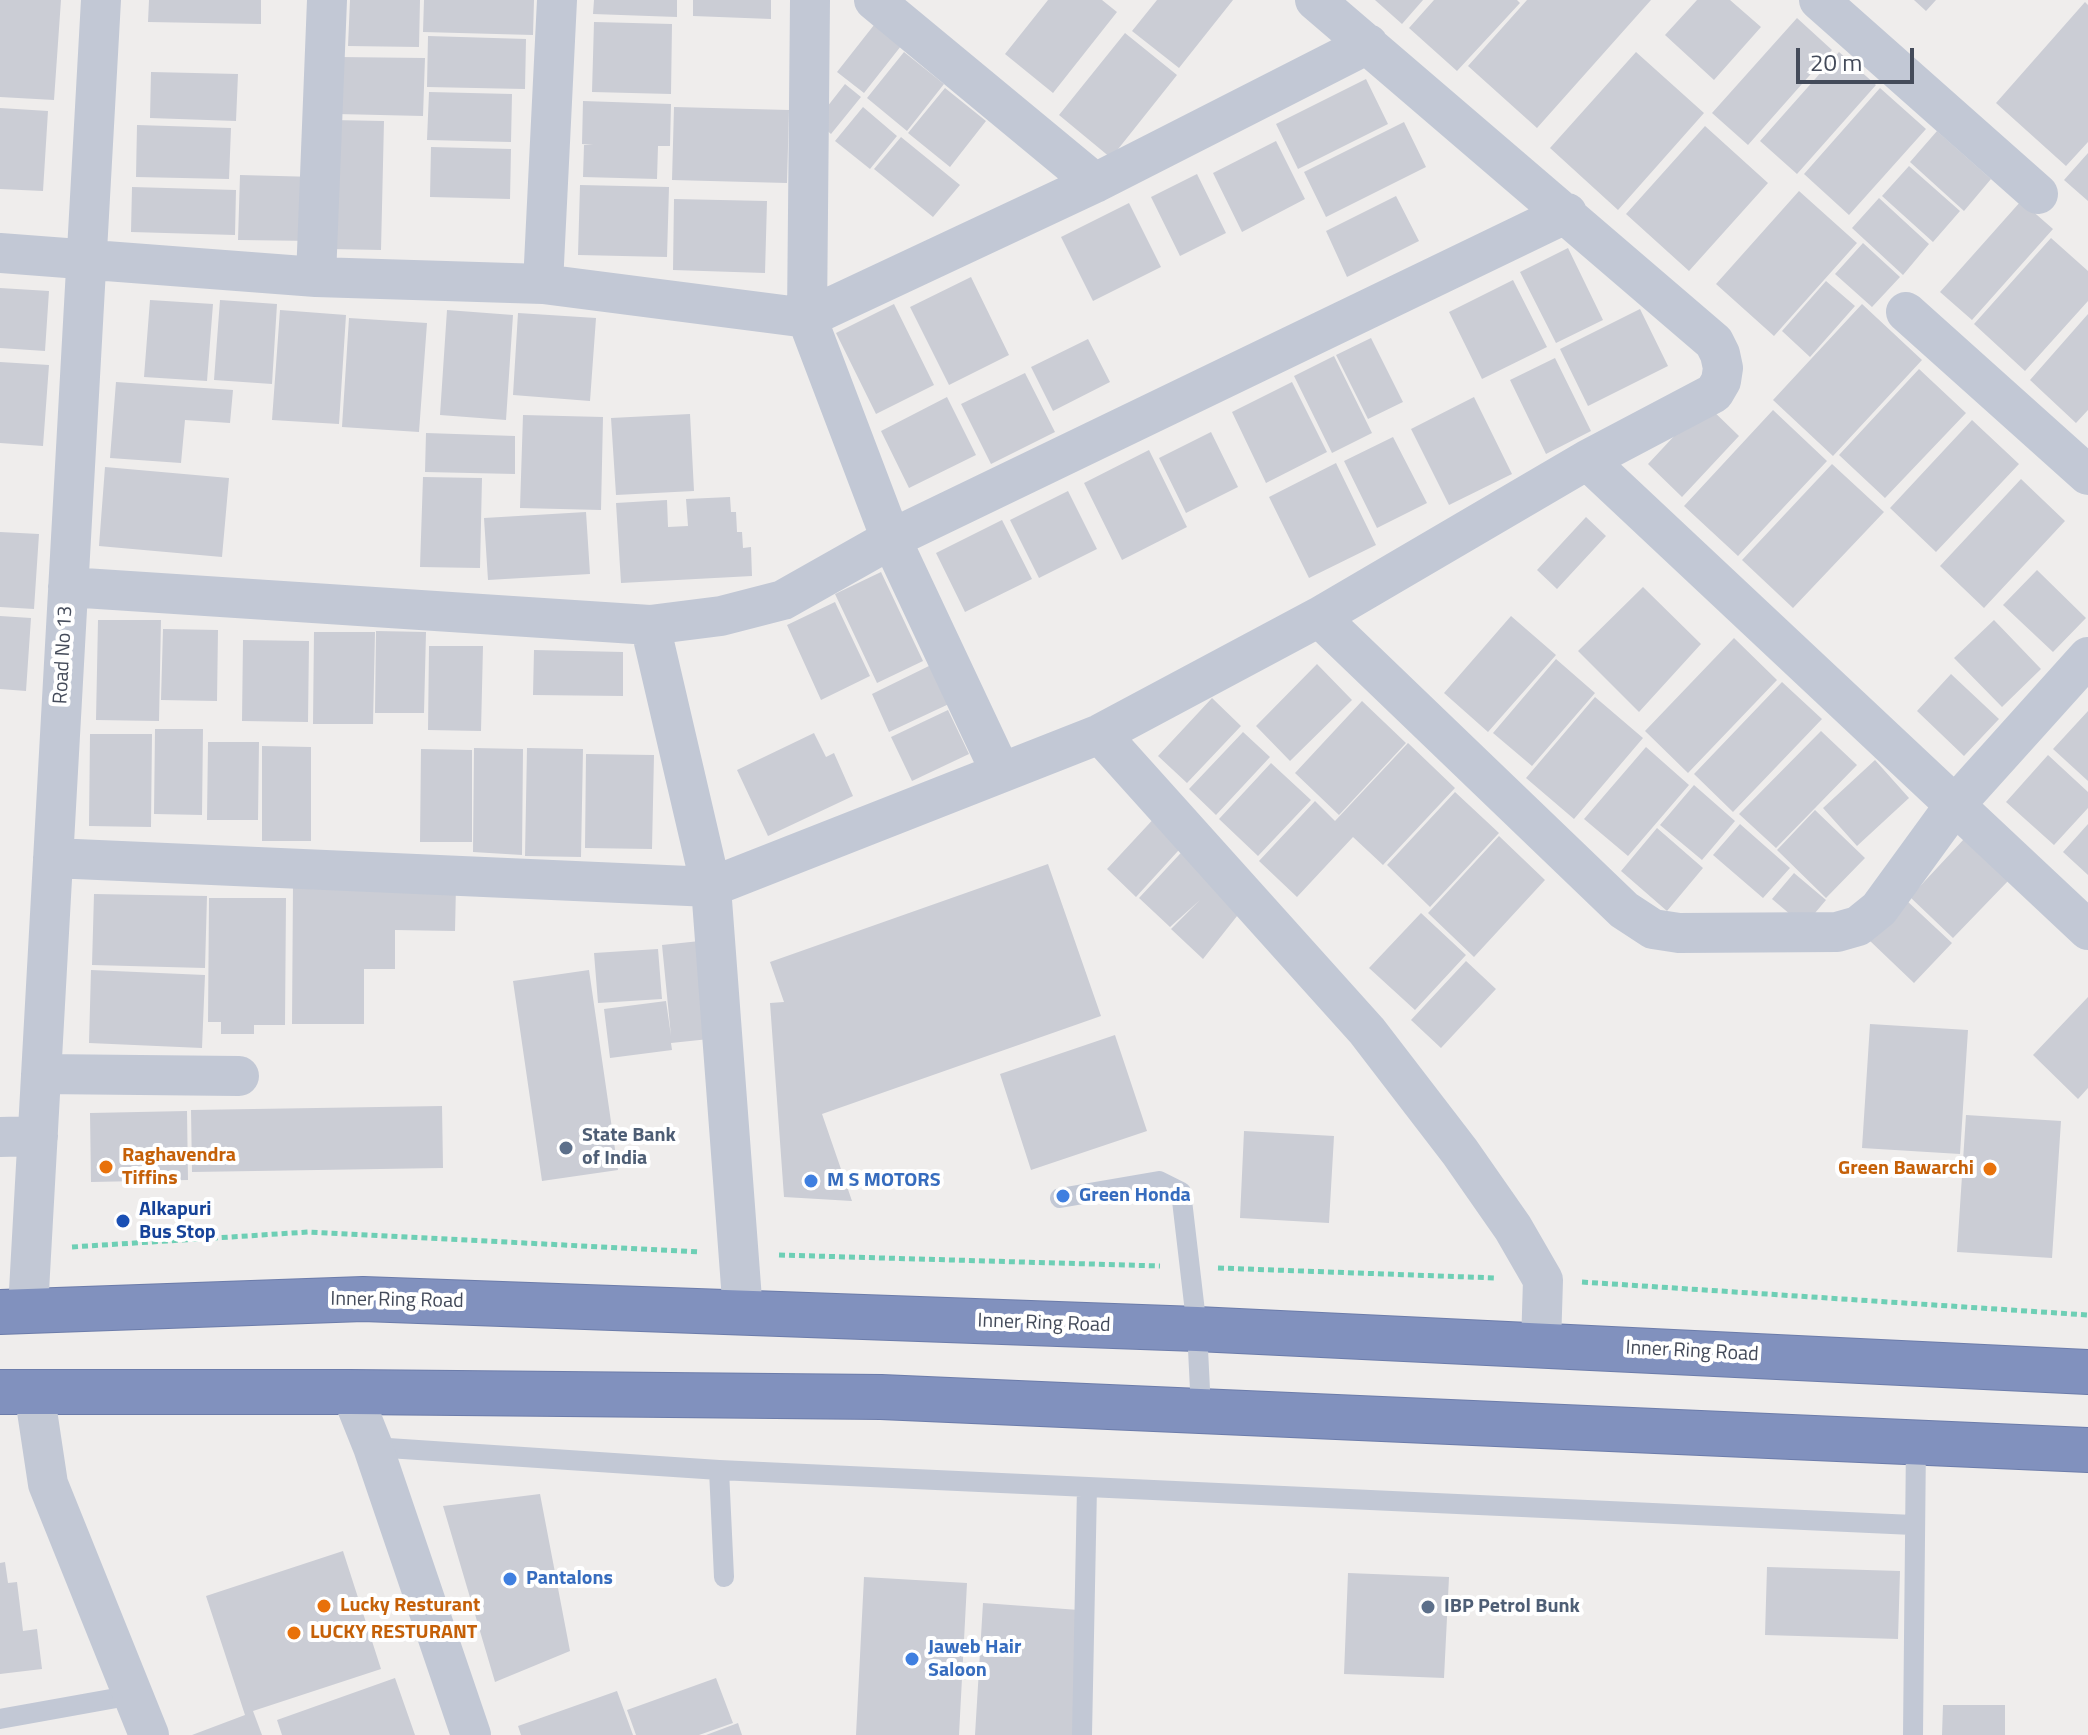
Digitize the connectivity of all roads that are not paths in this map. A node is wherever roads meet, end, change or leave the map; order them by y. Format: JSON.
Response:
{"nodes":[{"id":1,"x":101,"y":0,"type":"edge"},
{"id":2,"x":327,"y":0,"type":"edge"},
{"id":3,"x":557,"y":0,"type":"edge"},
{"id":4,"x":810,"y":0,"type":"edge"},
{"id":5,"x":874,"y":0,"type":"edge"},
{"id":6,"x":1315,"y":0,"type":"edge"},
{"id":7,"x":1819,"y":0,"type":"edge"},
{"id":8,"x":1368,"y":44,"type":"junction"},
{"id":9,"x":1095,"y":183,"type":"junction"},
{"id":10,"x":2038,"y":194,"type":"dead end"},
{"id":11,"x":1567,"y":213,"type":"junction"},
{"id":12,"x":0,"y":253,"type":"edge"},
{"id":13,"x":87,"y":258,"type":"junction"},
{"id":14,"x":316,"y":277,"type":"junction"},
{"id":15,"x":543,"y":284,"type":"junction"},
{"id":16,"x":1906,"y":312,"type":"dead end"},
{"id":17,"x":807,"y":318,"type":"junction"},
{"id":18,"x":1587,"y":460,"type":"junction"},
{"id":19,"x":2088,"y":475,"type":"edge"},
{"id":20,"x":891,"y":539,"type":"junction"},
{"id":21,"x":68,"y":587,"type":"junction"},
{"id":22,"x":1319,"y":617,"type":"junction"},
{"id":23,"x":650,"y":625,"type":"junction"},
{"id":24,"x":2088,"y":657,"type":"edge"},
{"id":25,"x":1100,"y":734,"type":"junction"},
{"id":26,"x":1001,"y":773,"type":"junction"},
{"id":27,"x":1954,"y":806,"type":"junction"},
{"id":28,"x":53,"y":858,"type":"junction"},
{"id":29,"x":711,"y":887,"type":"junction"},
{"id":30,"x":2088,"y":930,"type":"edge"},
{"id":31,"x":41,"y":1074,"type":"junction"},
{"id":32,"x":239,"y":1076,"type":"dead end"},
{"id":33,"x":19,"y":1136,"type":"edge"},
{"id":34,"x":1060,"y":1198,"type":"dead end"},
{"id":35,"x":14,"y":1311,"type":"edge"},
{"id":36,"x":743,"y":1313,"type":"junction"},
{"id":37,"x":1197,"y":1329,"type":"junction"},
{"id":38,"x":1541,"y":1345,"type":"junction"},
{"id":39,"x":2088,"y":1372,"type":"edge"},
{"id":40,"x":17,"y":1392,"type":"edge"},
{"id":41,"x":351,"y":1392,"type":"junction"},
{"id":42,"x":1201,"y":1410,"type":"junction"},
{"id":43,"x":1916,"y":1442,"type":"junction"},
{"id":44,"x":373,"y":1447,"type":"junction"},
{"id":45,"x":2088,"y":1450,"type":"edge"},
{"id":46,"x":719,"y":1470,"type":"junction"},
{"id":47,"x":1087,"y":1487,"type":"junction"},
{"id":48,"x":1913,"y":1525,"type":"junction"},
{"id":49,"x":724,"y":1577,"type":"dead end"},
{"id":50,"x":133,"y":1695,"type":"junction"},
{"id":51,"x":0,"y":1719,"type":"edge"},
{"id":52,"x":149,"y":1735,"type":"edge"},
{"id":53,"x":471,"y":1735,"type":"edge"},
{"id":54,"x":1082,"y":1735,"type":"edge"},
{"id":55,"x":1913,"y":1735,"type":"edge"}],
"edges":[{"from":1,"to":13,"type":"street","name":"Road No 13"},
{"from":2,"to":14,"type":"street"},
{"from":3,"to":15,"type":"street"},
{"from":4,"to":17,"type":"street"},
{"from":5,"to":9,"type":"street"},
{"from":6,"to":8,"type":"street"},
{"from":7,"to":10,"type":"street"},
{"from":8,"to":9,"type":"street"},
{"from":8,"to":11,"type":"street"},
{"from":9,"to":17,"type":"street"},
{"from":11,"to":18,"type":"street"},
{"from":11,"to":20,"type":"street"},
{"from":12,"to":13,"type":"street"},
{"from":13,"to":14,"type":"street"},
{"from":13,"to":21,"type":"street","name":"Road No 13"},
{"from":14,"to":15,"type":"street"},
{"from":15,"to":17,"type":"street"},
{"from":16,"to":19,"type":"street"},
{"from":17,"to":20,"type":"street"},
{"from":18,"to":22,"type":"street"},
{"from":18,"to":27,"type":"street"},
{"from":20,"to":23,"type":"street"},
{"from":20,"to":26,"type":"street"},
{"from":21,"to":23,"type":"street"},
{"from":21,"to":28,"type":"street","name":"Road No 13"},
{"from":22,"to":25,"type":"street"},
{"from":22,"to":27,"type":"street"},
{"from":23,"to":29,"type":"street"},
{"from":24,"to":27,"type":"street"},
{"from":25,"to":26,"type":"street"},
{"from":25,"to":38,"type":"street"},
{"from":26,"to":29,"type":"street"},
{"from":27,"to":30,"type":"street"},
{"from":28,"to":29,"type":"street"},
{"from":28,"to":31,"type":"street","name":"Road No 13"},
{"from":29,"to":36,"type":"street"},
{"from":31,"to":32,"type":"street"},
{"from":31,"to":33,"type":"street","name":"Road No 13"},
{"from":33,"to":35,"type":"street","name":"Road No 13"},
{"from":34,"to":37,"type":"lane"},
{"from":35,"to":36,"type":"highway","name":"Inner Ring Road"},
{"from":36,"to":37,"type":"highway","name":"Inner Ring Road"},
{"from":37,"to":38,"type":"highway","name":"Inner Ring Road"},
{"from":37,"to":42,"type":"lane"},
{"from":38,"to":39,"type":"highway","name":"Inner Ring Road"},
{"from":40,"to":41,"type":"highway"},
{"from":40,"to":50,"type":"street"},
{"from":41,"to":42,"type":"highway"},
{"from":41,"to":44,"type":"street"},
{"from":42,"to":43,"type":"highway"},
{"from":43,"to":45,"type":"highway"},
{"from":43,"to":48,"type":"lane"},
{"from":44,"to":46,"type":"lane"},
{"from":44,"to":53,"type":"street"},
{"from":46,"to":47,"type":"lane"},
{"from":46,"to":49,"type":"lane"},
{"from":47,"to":48,"type":"lane"},
{"from":47,"to":54,"type":"lane"},
{"from":48,"to":55,"type":"lane"},
{"from":50,"to":51,"type":"lane"},
{"from":50,"to":52,"type":"street"}]}
